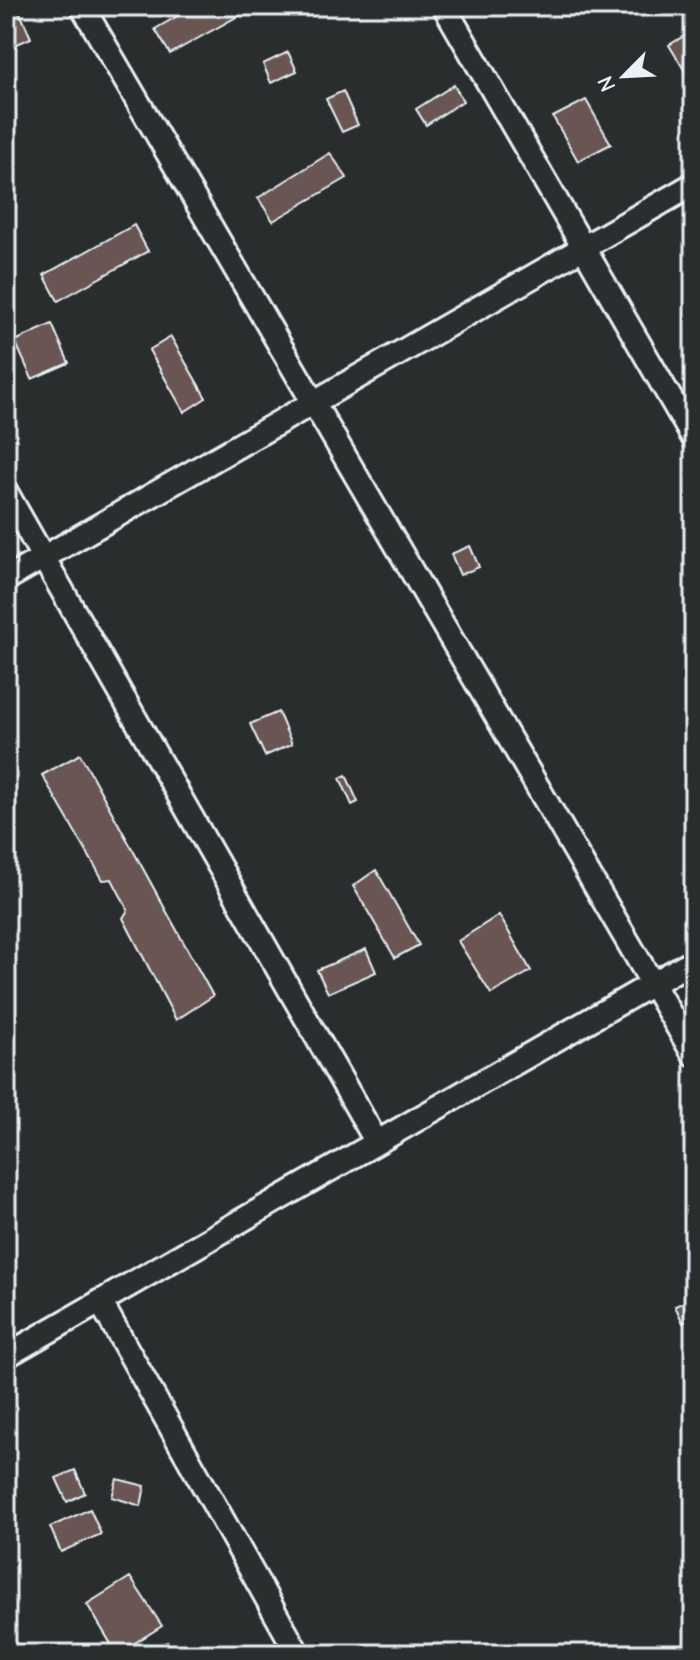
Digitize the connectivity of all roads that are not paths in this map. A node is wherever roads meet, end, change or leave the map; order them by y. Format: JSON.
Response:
{"nodes":[{"id":1,"x":82,"y":6,"type":"edge"},
{"id":2,"x":444,"y":6,"type":"edge"},
{"id":3,"x":694,"y":184,"type":"edge"},
{"id":4,"x":583,"y":248,"type":"junction"},
{"id":5,"x":313,"y":402,"type":"junction"},
{"id":6,"x":694,"y":439,"type":"edge"},
{"id":7,"x":6,"y":492,"type":"edge"},
{"id":8,"x":45,"y":556,"type":"junction"},
{"id":9,"x":6,"y":579,"type":"edge"},
{"id":10,"x":694,"y":960,"type":"edge"},
{"id":11,"x":651,"y":982,"type":"junction"},
{"id":12,"x":694,"y":1055,"type":"edge"},
{"id":13,"x":376,"y":1141,"type":"junction"},
{"id":14,"x":100,"y":1301,"type":"junction"},
{"id":15,"x":6,"y":1356,"type":"edge"},
{"id":16,"x":298,"y":1654,"type":"edge"}],
"edges":[{"from":1,"to":5,"type":"street"},
{"from":2,"to":4,"type":"street"},
{"from":3,"to":4,"type":"street"},
{"from":4,"to":5,"type":"street"},
{"from":4,"to":6,"type":"street"},
{"from":5,"to":8,"type":"street"},
{"from":5,"to":11,"type":"street"},
{"from":7,"to":8,"type":"street"},
{"from":8,"to":9,"type":"street"},
{"from":8,"to":13,"type":"street"},
{"from":10,"to":11,"type":"street"},
{"from":11,"to":12,"type":"street"},
{"from":11,"to":13,"type":"street"},
{"from":13,"to":14,"type":"street"},
{"from":14,"to":15,"type":"street"},
{"from":14,"to":16,"type":"street"}]}
